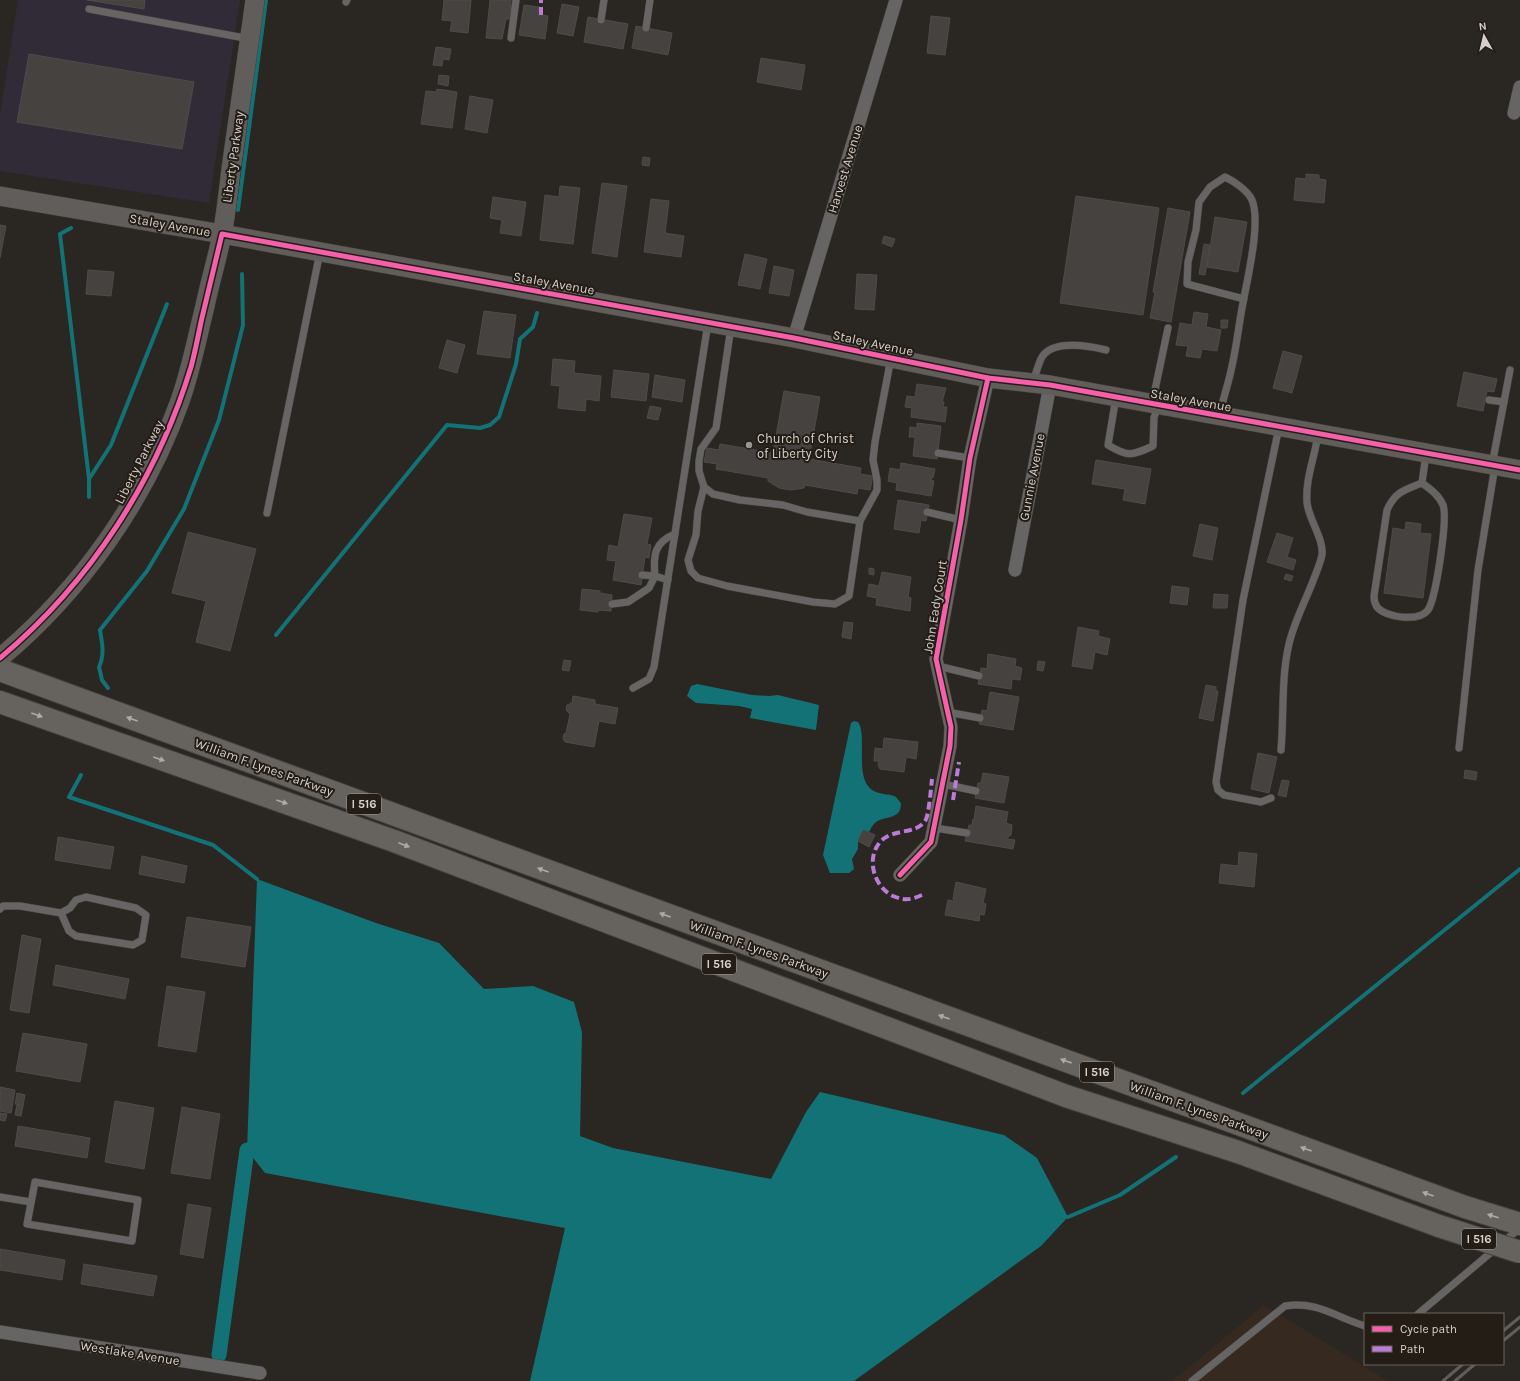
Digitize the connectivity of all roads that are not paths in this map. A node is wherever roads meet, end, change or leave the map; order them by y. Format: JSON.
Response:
{"nodes":[{"id":1,"x":255,"y":0,"type":"edge"},
{"id":2,"x":516,"y":0,"type":"edge"},
{"id":3,"x":604,"y":0,"type":"edge"},
{"id":4,"x":650,"y":0,"type":"edge"},
{"id":5,"x":896,"y":0,"type":"edge"},
{"id":6,"x":89,"y":9,"type":"dead end"},
{"id":7,"x":601,"y":20,"type":"dead end"},
{"id":8,"x":646,"y":28,"type":"dead end"},
{"id":9,"x":511,"y":38,"type":"dead end"},
{"id":10,"x":250,"y":39,"type":"junction"},
{"id":11,"x":1520,"y":87,"type":"edge"},
{"id":12,"x":1514,"y":113,"type":"dead end"},
{"id":13,"x":0,"y":196,"type":"edge"},
{"id":14,"x":222,"y":234,"type":"junction"},
{"id":15,"x":320,"y":252,"type":"junction"},
{"id":16,"x":1244,"y":299,"type":"junction"},
{"id":17,"x":708,"y":322,"type":"junction"},
{"id":18,"x":731,"y":327,"type":"junction"},
{"id":19,"x":1168,"y":328,"type":"dead end"},
{"id":20,"x":794,"y":338,"type":"junction"},
{"id":21,"x":1106,"y":350,"type":"dead end"},
{"id":22,"x":891,"y":358,"type":"junction"},
{"id":23,"x":1510,"y":370,"type":"dead end"},
{"id":24,"x":988,"y":378,"type":"junction"},
{"id":25,"x":1041,"y":384,"type":"junction"},
{"id":26,"x":1116,"y":397,"type":"junction"},
{"id":27,"x":1489,"y":400,"type":"dead end"},
{"id":28,"x":1504,"y":402,"type":"junction"},
{"id":29,"x":1155,"y":404,"type":"junction"},
{"id":30,"x":1219,"y":416,"type":"junction"},
{"id":31,"x":1280,"y":427,"type":"junction"},
{"id":32,"x":1318,"y":434,"type":"junction"},
{"id":33,"x":938,"y":453,"type":"dead end"},
{"id":34,"x":1426,"y":454,"type":"junction"},
{"id":35,"x":970,"y":458,"type":"junction"},
{"id":36,"x":1494,"y":465,"type":"junction"},
{"id":37,"x":1520,"y":470,"type":"edge"},
{"id":38,"x":1422,"y":483,"type":"junction"},
{"id":39,"x":704,"y":487,"type":"junction"},
{"id":40,"x":927,"y":512,"type":"dead end"},
{"id":41,"x":268,"y":513,"type":"dead end"},
{"id":42,"x":961,"y":520,"type":"junction"},
{"id":43,"x":860,"y":521,"type":"junction"},
{"id":44,"x":675,"y":534,"type":"junction"},
{"id":45,"x":1015,"y":570,"type":"dead end"},
{"id":46,"x":642,"y":575,"type":"dead end"},
{"id":47,"x":655,"y":576,"type":"junction"},
{"id":48,"x":668,"y":580,"type":"junction"},
{"id":49,"x":612,"y":604,"type":"dead end"},
{"id":50,"x":0,"y":658,"type":"edge"},
{"id":51,"x":938,"y":666,"type":"junction"},
{"id":52,"x":0,"y":670,"type":"edge"},
{"id":53,"x":979,"y":676,"type":"dead end"},
{"id":54,"x":633,"y":688,"type":"dead end"},
{"id":55,"x":0,"y":702,"type":"edge"},
{"id":56,"x":948,"y":712,"type":"junction"},
{"id":57,"x":980,"y":718,"type":"dead end"},
{"id":58,"x":1459,"y":748,"type":"dead end"},
{"id":59,"x":1281,"y":750,"type":"dead end"},
{"id":60,"x":943,"y":784,"type":"junction"},
{"id":61,"x":976,"y":791,"type":"dead end"},
{"id":62,"x":1271,"y":798,"type":"dead end"},
{"id":63,"x":935,"y":828,"type":"junction"},
{"id":64,"x":967,"y":833,"type":"dead end"},
{"id":65,"x":900,"y":875,"type":"dead end"},
{"id":66,"x":0,"y":909,"type":"edge"},
{"id":67,"x":61,"y":913,"type":"junction"},
{"id":68,"x":0,"y":1197,"type":"edge"},
{"id":69,"x":31,"y":1202,"type":"junction"},
{"id":70,"x":1520,"y":1224,"type":"edge"},
{"id":71,"x":1520,"y":1228,"type":"edge"},
{"id":72,"x":1520,"y":1252,"type":"edge"},
{"id":73,"x":1419,"y":1313,"type":"edge"},
{"id":74,"x":1364,"y":1326,"type":"edge"},
{"id":75,"x":0,"y":1332,"type":"edge"},
{"id":76,"x":260,"y":1373,"type":"dead end"},
{"id":77,"x":1192,"y":1381,"type":"edge"}],
"edges":[{"from":1,"to":10,"type":"street","name":"Liberty Parkway"},
{"from":2,"to":9,"type":"lane"},
{"from":3,"to":7,"type":"lane"},
{"from":4,"to":8,"type":"lane"},
{"from":5,"to":20,"type":"street","name":"Harvest Avenue"},
{"from":6,"to":10,"type":"lane"},
{"from":10,"to":14,"type":"street","name":"Liberty Parkway"},
{"from":11,"to":12,"type":"street"},
{"from":13,"to":14,"type":"street","name":"Staley Avenue"},
{"from":14,"to":15,"type":"street","name":"Staley Avenue"},
{"from":14,"to":50,"type":"street","name":"Liberty Parkway"},
{"from":15,"to":17,"type":"street","name":"Staley Avenue"},
{"from":15,"to":41,"type":"lane"},
{"from":16,"to":16,"type":"lane"},
{"from":16,"to":30,"type":"lane"},
{"from":17,"to":18,"type":"street","name":"Staley Avenue"},
{"from":17,"to":44,"type":"lane"},
{"from":18,"to":20,"type":"street","name":"Staley Avenue"},
{"from":18,"to":39,"type":"lane"},
{"from":19,"to":29,"type":"lane"},
{"from":20,"to":22,"type":"street","name":"Staley Avenue"},
{"from":21,"to":25,"type":"lane"},
{"from":22,"to":24,"type":"street","name":"Staley Avenue"},
{"from":22,"to":43,"type":"lane"},
{"from":23,"to":28,"type":"lane"},
{"from":24,"to":25,"type":"street","name":"Staley Avenue"},
{"from":24,"to":35,"type":"street","name":"John Eady Court"},
{"from":25,"to":26,"type":"street","name":"Staley Avenue"},
{"from":25,"to":45,"type":"street","name":"Gunnie Avenue"},
{"from":26,"to":29,"type":"street","name":"Staley Avenue"},
{"from":26,"to":29,"type":"lane"},
{"from":27,"to":28,"type":"lane"},
{"from":28,"to":36,"type":"lane"},
{"from":29,"to":30,"type":"street","name":"Staley Avenue"},
{"from":30,"to":31,"type":"street","name":"Staley Avenue"},
{"from":31,"to":32,"type":"street","name":"Staley Avenue"},
{"from":31,"to":62,"type":"lane"},
{"from":32,"to":34,"type":"street","name":"Staley Avenue"},
{"from":32,"to":59,"type":"lane"},
{"from":33,"to":35,"type":"lane"},
{"from":34,"to":36,"type":"street","name":"Staley Avenue"},
{"from":34,"to":38,"type":"lane"},
{"from":35,"to":42,"type":"street","name":"John Eady Court"},
{"from":36,"to":37,"type":"street","name":"Staley Avenue"},
{"from":36,"to":58,"type":"lane"},
{"from":38,"to":38,"type":"lane"},
{"from":39,"to":43,"type":"lane"},
{"from":39,"to":43,"type":"lane"},
{"from":40,"to":42,"type":"lane"},
{"from":42,"to":51,"type":"street","name":"John Eady Court"},
{"from":44,"to":47,"type":"lane"},
{"from":44,"to":48,"type":"lane"},
{"from":46,"to":47,"type":"lane"},
{"from":47,"to":48,"type":"lane"},
{"from":47,"to":49,"type":"lane"},
{"from":48,"to":54,"type":"lane"},
{"from":51,"to":53,"type":"lane"},
{"from":51,"to":56,"type":"street","name":"John Eady Court"},
{"from":70,"to":52,"type":"highway","name":"William F. Lynes Parkway","number":"I 516","one_way":true},
{"from":55,"to":72,"type":"highway","name":"William F. Lynes Parkway","number":"I 516","one_way":true,"bridge":true},
{"from":56,"to":57,"type":"lane"},
{"from":56,"to":60,"type":"street","name":"John Eady Court"},
{"from":60,"to":61,"type":"lane"},
{"from":60,"to":63,"type":"street","name":"John Eady Court"},
{"from":63,"to":64,"type":"lane"},
{"from":63,"to":65,"type":"street","name":"John Eady Court"},
{"from":66,"to":67,"type":"lane"},
{"from":67,"to":67,"type":"lane"},
{"from":68,"to":69,"type":"lane"},
{"from":69,"to":69,"type":"lane"},
{"from":71,"to":73,"type":"lane"},
{"from":74,"to":77,"type":"lane"},
{"from":75,"to":76,"type":"street","name":"Westlake Avenue"}]}
